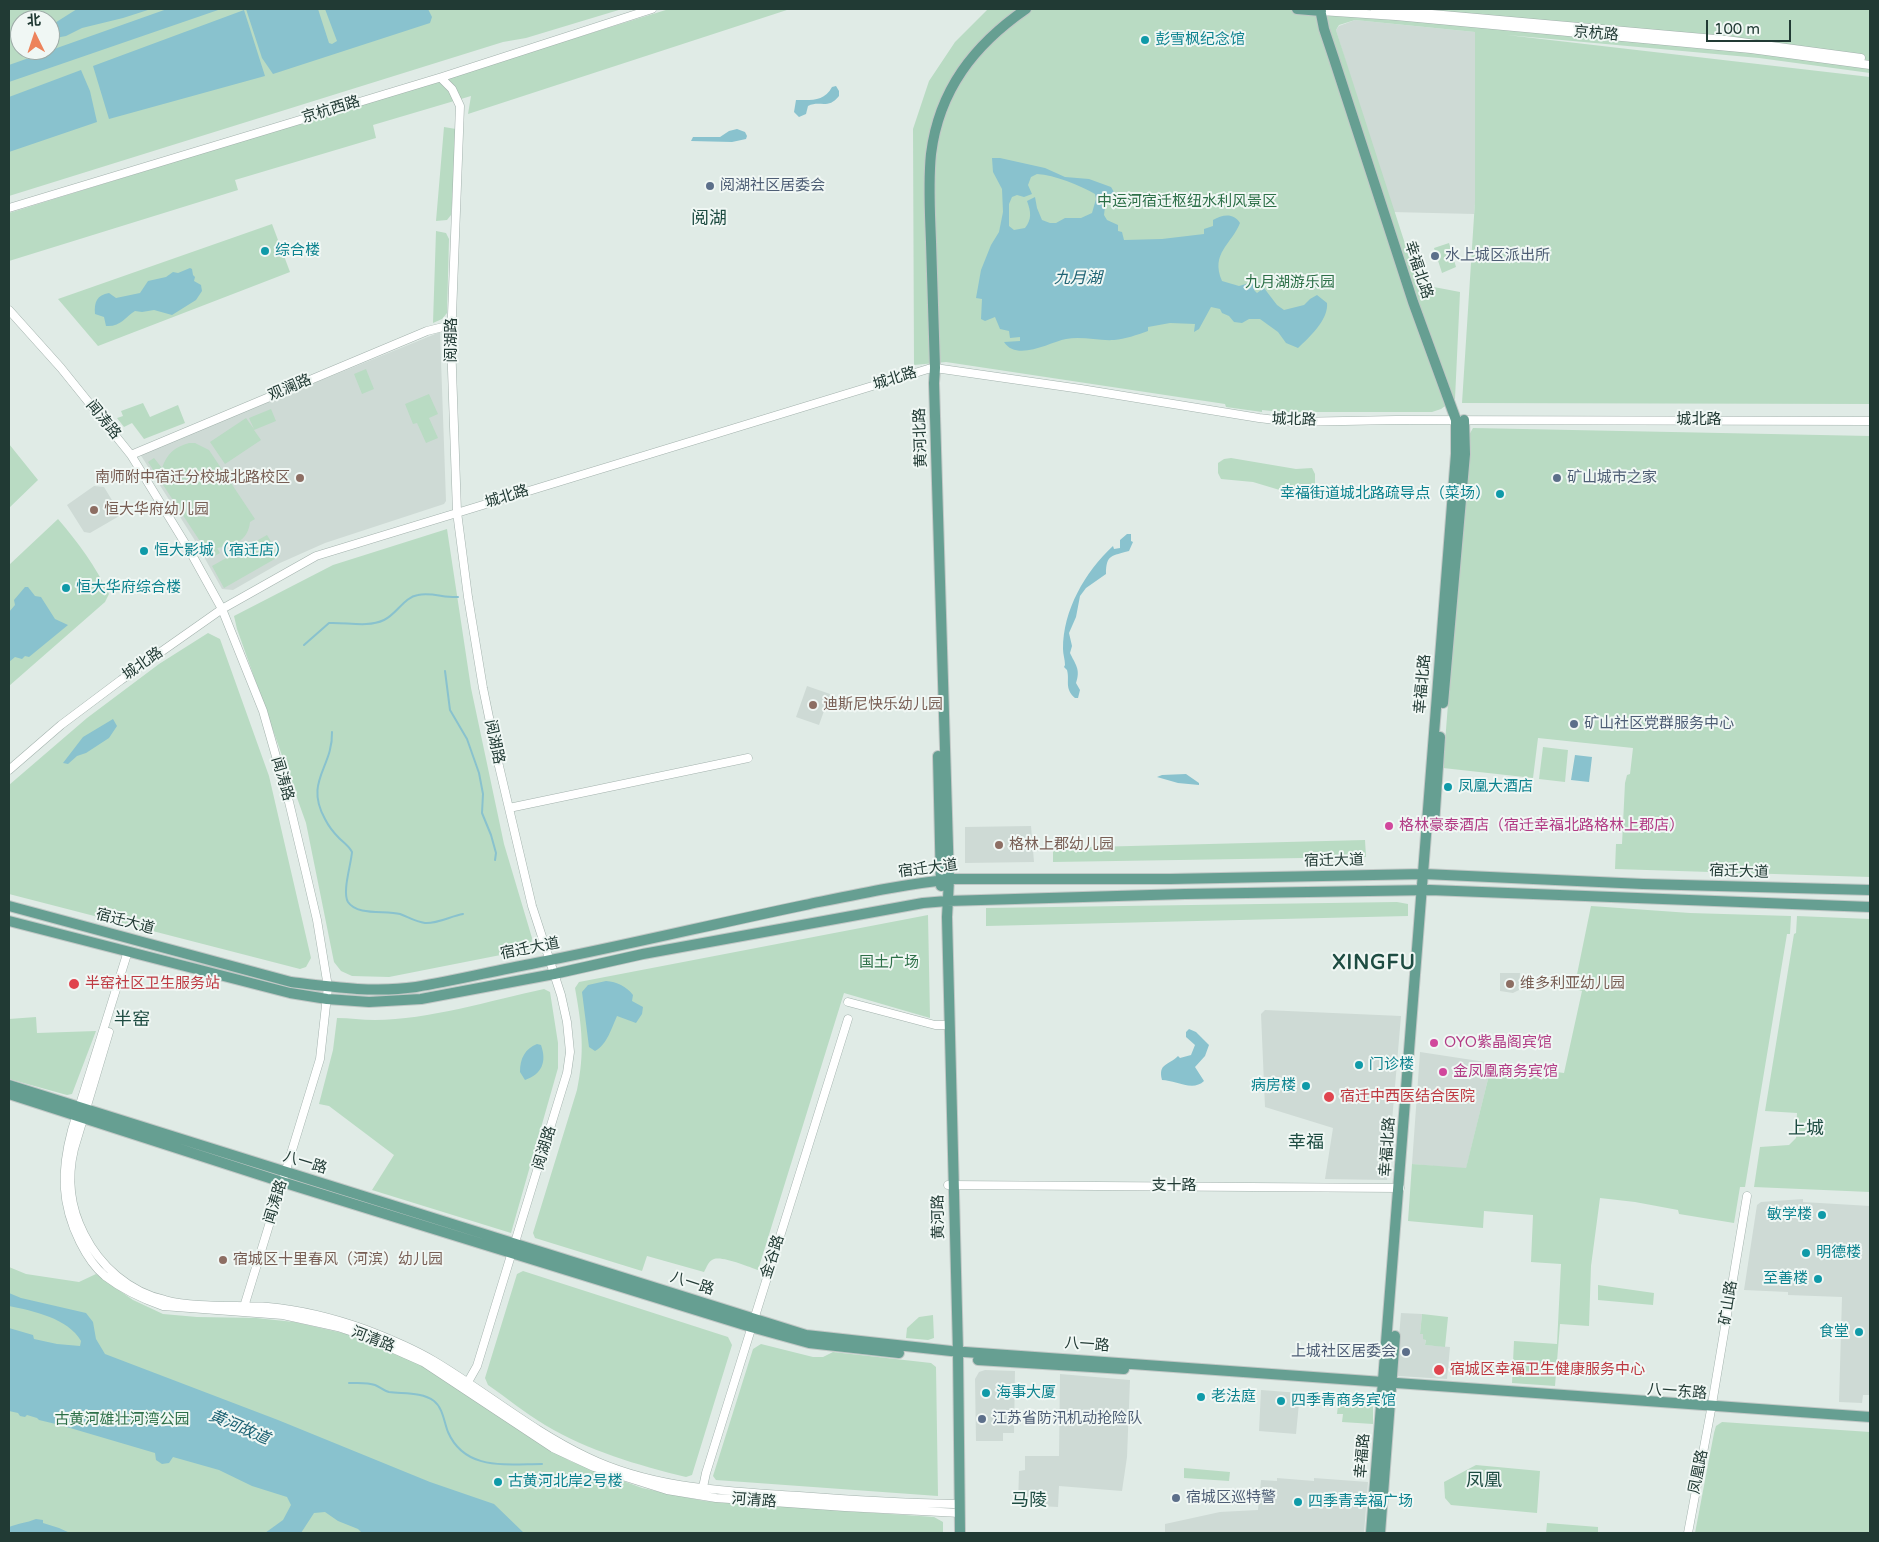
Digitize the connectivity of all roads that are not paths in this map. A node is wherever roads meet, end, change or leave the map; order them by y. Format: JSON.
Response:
{"nodes":[{"id":1,"x":652,"y":9,"type":"edge"},
{"id":2,"x":1014,"y":9,"type":"edge"},
{"id":3,"x":1026,"y":9,"type":"edge"},
{"id":4,"x":1297,"y":9,"type":"edge"},
{"id":5,"x":1375,"y":9,"type":"edge"},
{"id":6,"x":1320,"y":10,"type":"edge"},
{"id":7,"x":1870,"y":60,"type":"edge"},
{"id":8,"x":1870,"y":65,"type":"edge"},
{"id":9,"x":442,"y":77,"type":"junction"},
{"id":10,"x":9,"y":208,"type":"edge"},
{"id":11,"x":9,"y":310,"type":"edge"},
{"id":12,"x":452,"y":327,"type":"junction"},
{"id":13,"x":932,"y":368,"type":"junction"},
{"id":14,"x":1460,"y":420,"type":"junction"},
{"id":15,"x":1870,"y":421,"type":"edge"},
{"id":16,"x":131,"y":455,"type":"junction"},
{"id":17,"x":457,"y":512,"type":"junction"},
{"id":18,"x":222,"y":609,"type":"junction"},
{"id":19,"x":748,"y":758,"type":"dead end"},
{"id":20,"x":9,"y":770,"type":"edge"},
{"id":21,"x":509,"y":808,"type":"junction"},
{"id":22,"x":1427,"y":874,"type":"junction"},
{"id":23,"x":945,"y":880,"type":"junction"},
{"id":24,"x":1870,"y":890,"type":"edge"},
{"id":25,"x":1426,"y":891,"type":"junction"},
{"id":26,"x":944,"y":901,"type":"junction"},
{"id":27,"x":9,"y":906,"type":"edge"},
{"id":28,"x":1870,"y":906,"type":"edge"},
{"id":29,"x":9,"y":921,"type":"edge"},
{"id":30,"x":130,"y":952,"type":"junction"},
{"id":31,"x":550,"y":960,"type":"junction"},
{"id":32,"x":554,"y":974,"type":"junction"},
{"id":33,"x":328,"y":987,"type":"junction"},
{"id":34,"x":327,"y":999,"type":"junction"},
{"id":35,"x":848,"y":1002,"type":"dead end"},
{"id":36,"x":848,"y":1019,"type":"dead end"},
{"id":37,"x":944,"y":1025,"type":"junction"},
{"id":38,"x":9,"y":1085,"type":"edge"},
{"id":39,"x":9,"y":1094,"type":"edge"},
{"id":40,"x":81,"y":1112,"type":"junction"},
{"id":41,"x":283,"y":1177,"type":"junction"},
{"id":42,"x":951,"y":1185,"type":"junction"},
{"id":43,"x":1400,"y":1188,"type":"junction"},
{"id":44,"x":1747,"y":1196,"type":"dead end"},
{"id":45,"x":514,"y":1249,"type":"junction"},
{"id":46,"x":243,"y":1309,"type":"junction"},
{"id":47,"x":752,"y":1323,"type":"junction"},
{"id":48,"x":955,"y":1354,"type":"junction"},
{"id":49,"x":1388,"y":1384,"type":"junction"},
{"id":50,"x":466,"y":1386,"type":"junction"},
{"id":51,"x":1712,"y":1407,"type":"junction"},
{"id":52,"x":1870,"y":1417,"type":"edge"},
{"id":53,"x":1870,"y":1421,"type":"edge"},
{"id":54,"x":702,"y":1493,"type":"junction"},
{"id":55,"x":956,"y":1510,"type":"junction"},
{"id":56,"x":954,"y":1533,"type":"edge"},
{"id":57,"x":960,"y":1533,"type":"edge"},
{"id":58,"x":1371,"y":1533,"type":"edge"},
{"id":59,"x":1380,"y":1533,"type":"edge"},
{"id":60,"x":1688,"y":1533,"type":"edge"}],
"edges":[{"from":1,"to":9,"type":"street","name":"京杭西路"},
{"from":2,"to":13,"type":"main road","name":"黄河北路"},
{"from":3,"to":13,"type":"main road","name":"黄河北路"},
{"from":4,"to":6,"type":"main road"},
{"from":5,"to":7,"type":"street","name":"京杭路"},
{"from":6,"to":8,"type":"street","name":"京杭路"},
{"from":6,"to":14,"type":"main road","name":"幸福北路"},
{"from":9,"to":10,"type":"street","name":"京杭西路"},
{"from":9,"to":12,"type":"street","name":"阅湖路"},
{"from":11,"to":16,"type":"street","name":"闻涛路"},
{"from":12,"to":16,"type":"street","name":"观澜路"},
{"from":12,"to":17,"type":"street","name":"阅湖路"},
{"from":13,"to":14,"type":"street","name":"城北路"},
{"from":13,"to":17,"type":"street","name":"城北路"},
{"from":13,"to":23,"type":"main road","name":"黄河北路"},
{"from":14,"to":15,"type":"street","name":"城北路"},
{"from":14,"to":22,"type":"main road","name":"幸福北路"},
{"from":16,"to":18,"type":"street","name":"闻涛路"},
{"from":17,"to":18,"type":"street","name":"城北路"},
{"from":17,"to":21,"type":"street","name":"阅湖路"},
{"from":18,"to":20,"type":"street","name":"城北路"},
{"from":18,"to":33,"type":"street","name":"闻涛路"},
{"from":19,"to":21,"type":"street"},
{"from":21,"to":31,"type":"street","name":"阅湖路"},
{"from":22,"to":23,"type":"main road","name":"宿迁大道"},
{"from":22,"to":24,"type":"main road","name":"宿迁大道"},
{"from":22,"to":25,"type":"main road","name":"幸福北路"},
{"from":23,"to":26,"type":"main road","name":"黄河北路"},
{"from":23,"to":31,"type":"main road","name":"宿迁大道"},
{"from":25,"to":26,"type":"main road","name":"宿迁大道"},
{"from":25,"to":28,"type":"main road","name":"宿迁大道"},
{"from":25,"to":43,"type":"main road","name":"幸福北路"},
{"from":25,"to":49,"type":"main road","name":"幸福北路"},
{"from":26,"to":32,"type":"main road","name":"宿迁大道"},
{"from":26,"to":37,"type":"main road","name":"黄河路"},
{"from":26,"to":42,"type":"main road","name":"黄河路"},
{"from":27,"to":33,"type":"main road","name":"宿迁大道"},
{"from":29,"to":30,"type":"main road","name":"宿迁大道"},
{"from":30,"to":34,"type":"main road","name":"宿迁大道"},
{"from":30,"to":40,"type":"street","name":"河清路"},
{"from":31,"to":32,"type":"street","name":"阅湖路"},
{"from":31,"to":33,"type":"main road","name":"宿迁大道"},
{"from":32,"to":34,"type":"main road","name":"宿迁大道"},
{"from":32,"to":45,"type":"street","name":"阅湖路"},
{"from":33,"to":34,"type":"street","name":"闻涛路"},
{"from":34,"to":41,"type":"street","name":"闻涛路"},
{"from":35,"to":37,"type":"street"},
{"from":36,"to":47,"type":"street","name":"金谷路"},
{"from":37,"to":42,"type":"main road","name":"黄河路"},
{"from":38,"to":40,"type":"main road","name":"八一路"},
{"from":39,"to":40,"type":"main road","name":"八一路"},
{"from":40,"to":41,"type":"main road","name":"八一路"},
{"from":40,"to":46,"type":"street","name":"河清路"},
{"from":41,"to":45,"type":"main road","name":"八一路"},
{"from":41,"to":46,"type":"street","name":"闻涛路"},
{"from":42,"to":43,"type":"street","name":"支十路"},
{"from":42,"to":48,"type":"main road","name":"黄河路"},
{"from":43,"to":49,"type":"main road","name":"幸福北路"},
{"from":44,"to":51,"type":"street","name":"矿山路"},
{"from":45,"to":47,"type":"main road","name":"八一路"},
{"from":45,"to":50,"type":"street","name":"阅湖路"},
{"from":46,"to":50,"type":"street","name":"河清路"},
{"from":47,"to":48,"type":"main road","name":"八一路"},
{"from":47,"to":54,"type":"street","name":"金谷路"},
{"from":48,"to":49,"type":"main road","name":"八一路"},
{"from":48,"to":55,"type":"main road","name":"黄河路"},
{"from":49,"to":51,"type":"main road","name":"八一东路"},
{"from":49,"to":58,"type":"main road","name":"幸福路"},
{"from":49,"to":59,"type":"main road","name":"幸福路"},
{"from":50,"to":54,"type":"street","name":"河清路"},
{"from":51,"to":52,"type":"main road","name":"八一东路"},
{"from":51,"to":53,"type":"main road","name":"八一东路"},
{"from":51,"to":60,"type":"street","name":"凤凰路"},
{"from":54,"to":55,"type":"street","name":"河清路"},
{"from":55,"to":56,"type":"main road","name":"黄河路"},
{"from":55,"to":57,"type":"main road","name":"黄河路"}]}
